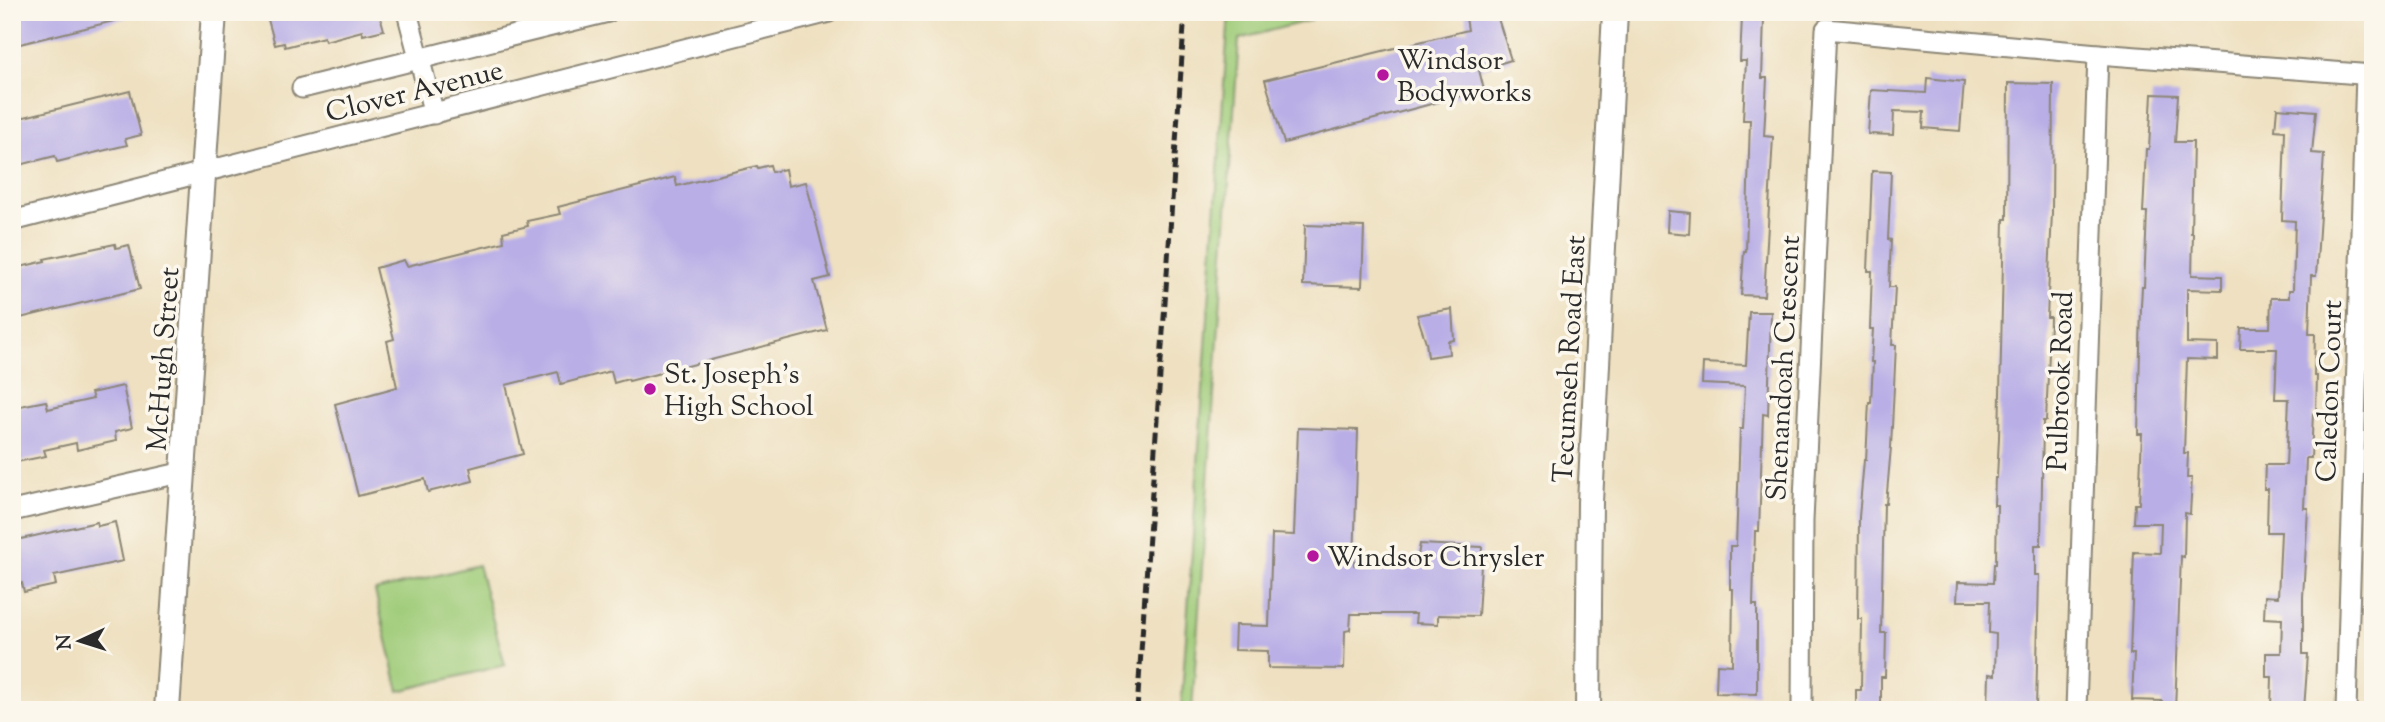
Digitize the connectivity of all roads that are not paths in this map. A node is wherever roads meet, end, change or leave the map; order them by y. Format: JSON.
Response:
{"nodes":[{"id":1,"x":214,"y":12,"type":"edge"},
{"id":2,"x":407,"y":12,"type":"edge"},
{"id":3,"x":608,"y":12,"type":"edge"},
{"id":4,"x":829,"y":12,"type":"edge"},
{"id":5,"x":1615,"y":12,"type":"edge"},
{"id":6,"x":2098,"y":54,"type":"junction"},
{"id":7,"x":418,"y":59,"type":"junction"},
{"id":8,"x":2370,"y":74,"type":"edge"},
{"id":9,"x":302,"y":88,"type":"dead end"},
{"id":10,"x":433,"y":114,"type":"junction"},
{"id":11,"x":205,"y":173,"type":"junction"},
{"id":12,"x":12,"y":221,"type":"edge"},
{"id":13,"x":184,"y":472,"type":"junction"},
{"id":14,"x":12,"y":511,"type":"edge"},
{"id":15,"x":167,"y":710,"type":"edge"},
{"id":16,"x":1588,"y":710,"type":"edge"},
{"id":17,"x":1801,"y":710,"type":"edge"},
{"id":18,"x":2076,"y":710,"type":"edge"},
{"id":19,"x":2346,"y":710,"type":"edge"}],
"edges":[{"from":1,"to":11,"type":"main road","name":"McHugh Street"},
{"from":2,"to":7,"type":"street"},
{"from":3,"to":7,"type":"street","name":"Clover Avenue"},
{"from":4,"to":10,"type":"street","name":"Clover Avenue"},
{"from":5,"to":16,"type":"main road","name":"Tecumseh Road East"},
{"from":6,"to":8,"type":"street"},
{"from":6,"to":17,"type":"street","name":"Shenandoah Crescent"},
{"from":6,"to":18,"type":"street","name":"Pulbrook Road"},
{"from":7,"to":9,"type":"street","name":"Clover Avenue"},
{"from":7,"to":10,"type":"street"},
{"from":8,"to":19,"type":"street","name":"Caledon Court"},
{"from":10,"to":11,"type":"street","name":"Clover Avenue"},
{"from":11,"to":12,"type":"street","name":"Clover Avenue"},
{"from":11,"to":13,"type":"main road","name":"McHugh Street"},
{"from":13,"to":14,"type":"street"},
{"from":13,"to":15,"type":"main road","name":"McHugh Street"}]}
